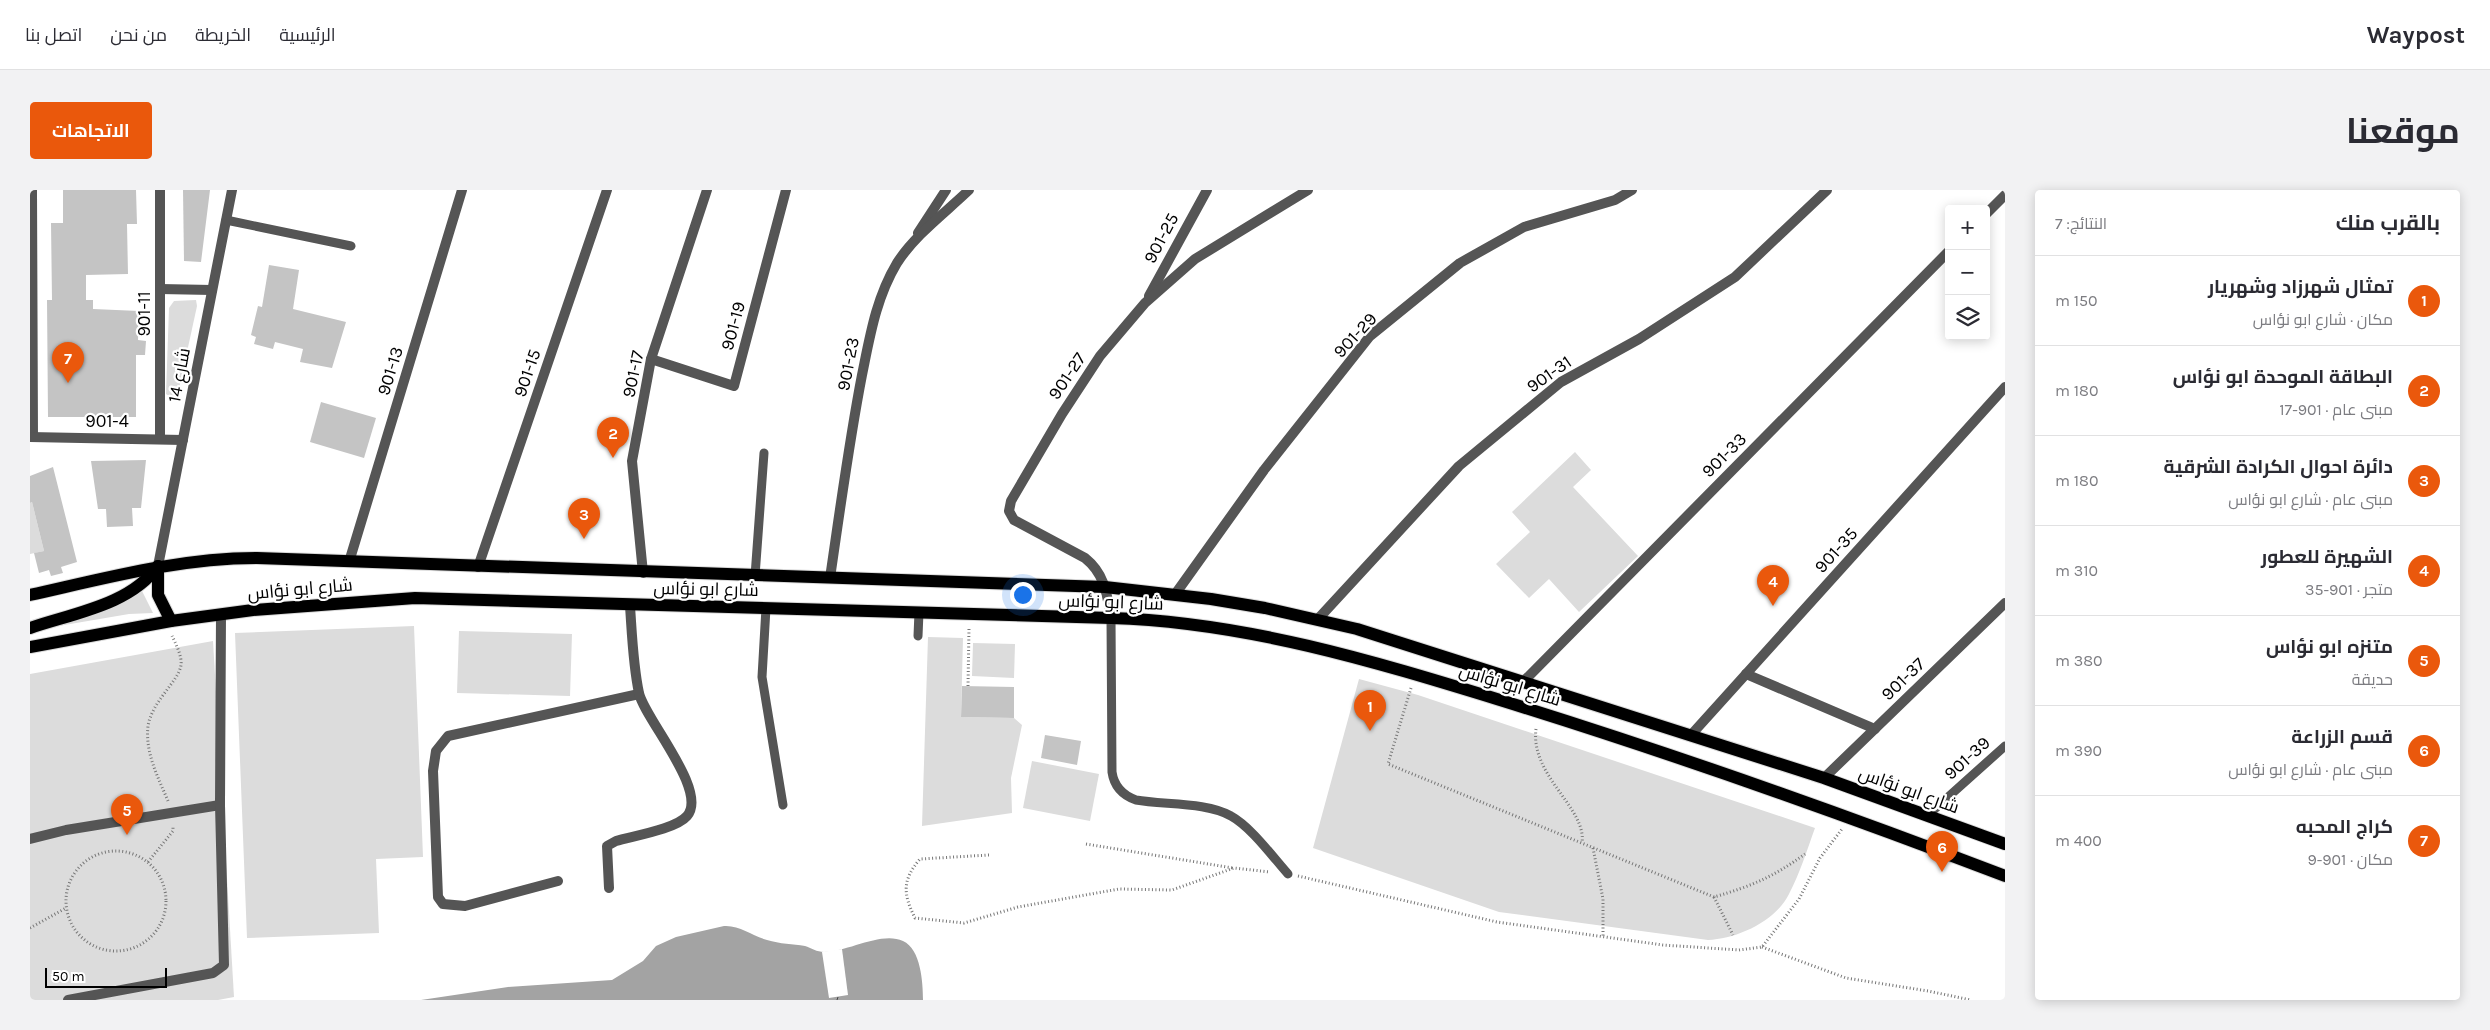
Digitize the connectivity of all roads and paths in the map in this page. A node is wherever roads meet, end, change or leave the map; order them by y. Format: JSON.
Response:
{"nodes":[{"id":1,"x":32,"y":190,"type":"edge"},
{"id":2,"x":160,"y":190,"type":"edge"},
{"id":3,"x":232,"y":190,"type":"edge"},
{"id":4,"x":462,"y":190,"type":"edge"},
{"id":5,"x":607,"y":190,"type":"edge"},
{"id":6,"x":707,"y":190,"type":"edge"},
{"id":7,"x":786,"y":190,"type":"edge"},
{"id":8,"x":946,"y":190,"type":"edge"},
{"id":9,"x":970,"y":190,"type":"edge"},
{"id":10,"x":1207,"y":190,"type":"edge"},
{"id":11,"x":1308,"y":190,"type":"edge"},
{"id":12,"x":1632,"y":190,"type":"edge"},
{"id":13,"x":1827,"y":190,"type":"edge"},
{"id":14,"x":2005,"y":195,"type":"edge"},
{"id":15,"x":1990,"y":210,"type":"edge"},
{"id":16,"x":226,"y":220,"type":"junction"},
{"id":17,"x":351,"y":246,"type":"dead end"},
{"id":18,"x":909,"y":247,"type":"junction"},
{"id":19,"x":1945,"y":256,"type":"edge"},
{"id":20,"x":160,"y":289,"type":"junction"},
{"id":21,"x":212,"y":290,"type":"junction"},
{"id":22,"x":1145,"y":303,"type":"junction"},
{"id":23,"x":651,"y":359,"type":"junction"},
{"id":24,"x":2005,"y":387,"type":"edge"},
{"id":25,"x":31,"y":437,"type":"edge"},
{"id":26,"x":160,"y":438,"type":"junction"},
{"id":27,"x":183,"y":440,"type":"junction"},
{"id":28,"x":764,"y":454,"type":"dead end"},
{"id":29,"x":349,"y":562,"type":"junction"},
{"id":30,"x":158,"y":566,"type":"junction"},
{"id":31,"x":478,"y":567,"type":"junction"},
{"id":32,"x":643,"y":572,"type":"junction"},
{"id":33,"x":755,"y":576,"type":"junction"},
{"id":34,"x":830,"y":578,"type":"junction"},
{"id":35,"x":1105,"y":587,"type":"junction"},
{"id":36,"x":1176,"y":593,"type":"junction"},
{"id":37,"x":30,"y":595,"type":"edge"},
{"id":38,"x":2005,"y":602,"type":"edge"},
{"id":39,"x":630,"y":606,"type":"junction"},
{"id":40,"x":766,"y":608,"type":"junction"},
{"id":41,"x":919,"y":612,"type":"junction"},
{"id":42,"x":220,"y":614,"type":"junction"},
{"id":43,"x":1112,"y":618,"type":"junction"},
{"id":44,"x":1318,"y":619,"type":"junction"},
{"id":45,"x":170,"y":621,"type":"junction"},
{"id":46,"x":30,"y":628,"type":"edge"},
{"id":47,"x":969,"y":628,"type":"dead end"},
{"id":48,"x":172,"y":636,"type":"dead end"},
{"id":49,"x":918,"y":636,"type":"dead end"},
{"id":50,"x":30,"y":648,"type":"edge"},
{"id":51,"x":1746,"y":674,"type":"junction"},
{"id":52,"x":1523,"y":682,"type":"junction"},
{"id":53,"x":968,"y":686,"type":"dead end"},
{"id":54,"x":1411,"y":688,"type":"dead end"},
{"id":55,"x":639,"y":694,"type":"junction"},
{"id":56,"x":1536,"y":729,"type":"dead end"},
{"id":57,"x":1875,"y":729,"type":"junction"},
{"id":58,"x":1691,"y":735,"type":"junction"},
{"id":59,"x":2005,"y":746,"type":"edge"},
{"id":60,"x":1824,"y":778,"type":"junction"},
{"id":61,"x":220,"y":805,"type":"junction"},
{"id":62,"x":783,"y":805,"type":"dead end"},
{"id":63,"x":172,"y":812,"type":"junction"},
{"id":64,"x":1928,"y":815,"type":"junction"},
{"id":65,"x":1851,"y":817,"type":"junction"},
{"id":66,"x":30,"y":839,"type":"edge"},
{"id":67,"x":1582,"y":843,"type":"junction"},
{"id":68,"x":1086,"y":844,"type":"dead end"},
{"id":69,"x":2005,"y":844,"type":"edge"},
{"id":70,"x":1592,"y":848,"type":"junction"},
{"id":71,"x":1805,"y":854,"type":"dead end"},
{"id":72,"x":989,"y":855,"type":"dead end"},
{"id":73,"x":148,"y":862,"type":"junction"},
{"id":74,"x":1234,"y":868,"type":"junction"},
{"id":75,"x":1288,"y":874,"type":"junction"},
{"id":76,"x":2005,"y":876,"type":"edge"},
{"id":77,"x":558,"y":881,"type":"dead end"},
{"id":78,"x":609,"y":888,"type":"dead end"},
{"id":79,"x":1714,"y":897,"type":"junction"},
{"id":80,"x":66,"y":908,"type":"junction"},
{"id":81,"x":30,"y":928,"type":"edge"},
{"id":82,"x":1733,"y":934,"type":"dead end"},
{"id":83,"x":1603,"y":937,"type":"junction"},
{"id":84,"x":1762,"y":947,"type":"junction"},
{"id":85,"x":68,"y":1000,"type":"edge"},
{"id":86,"x":1971,"y":1000,"type":"edge"}],
"edges":[{"from":1,"to":25,"type":"street"},
{"from":2,"to":20,"type":"street","name":"901-11"},
{"from":3,"to":16,"type":"street","name":"شارع 14"},
{"from":4,"to":29,"type":"street","name":"901-13"},
{"from":5,"to":31,"type":"street","name":"901-15"},
{"from":6,"to":23,"type":"street","name":"901-17"},
{"from":7,"to":23,"type":"street","name":"901-19"},
{"from":8,"to":18,"type":"street"},
{"from":9,"to":18,"type":"street","name":"901-23"},
{"from":10,"to":22,"type":"street","name":"901-25"},
{"from":11,"to":22,"type":"street","name":"901-27"},
{"from":12,"to":36,"type":"street","name":"901-29"},
{"from":13,"to":44,"type":"street","name":"901-31"},
{"from":14,"to":15,"type":"street"},
{"from":16,"to":17,"type":"lane"},
{"from":16,"to":21,"type":"street","name":"شارع 14"},
{"from":18,"to":34,"type":"street","name":"901-23"},
{"from":19,"to":52,"type":"street","name":"901-33"},
{"from":20,"to":21,"type":"street"},
{"from":20,"to":26,"type":"street","name":"901-11"},
{"from":21,"to":27,"type":"street","name":"شارع 14"},
{"from":22,"to":35,"type":"street","name":"901-27"},
{"from":23,"to":32,"type":"street","name":"901-17"},
{"from":24,"to":51,"type":"street","name":"901-35"},
{"from":25,"to":26,"type":"street","name":"901-4"},
{"from":26,"to":27,"type":"street","name":"901-4"},
{"from":27,"to":30,"type":"street","name":"شارع 14"},
{"from":28,"to":33,"type":"lane"},
{"from":29,"to":30,"type":"main road","name":"شارع ابو نؤاس"},
{"from":29,"to":31,"type":"main road","name":"شارع ابو نؤاس"},
{"from":30,"to":37,"type":"main road","name":"شارع ابو نؤاس"},
{"from":30,"to":45,"type":"main road"},
{"from":30,"to":46,"type":"main road"},
{"from":31,"to":32,"type":"main road","name":"شارع ابو نؤاس"},
{"from":32,"to":33,"type":"main road","name":"شارع ابو نؤاس"},
{"from":33,"to":34,"type":"main road","name":"شارع ابو نؤاس"},
{"from":34,"to":35,"type":"main road","name":"شارع ابو نؤاس"},
{"from":35,"to":36,"type":"main road","name":"شارع ابو نؤاس"},
{"from":35,"to":43,"type":"street","name":"901-27"},
{"from":36,"to":44,"type":"main road","name":"شارع ابو نؤاس"},
{"from":38,"to":57,"type":"street","name":"901-37"},
{"from":39,"to":40,"type":"main road","name":"شارع ابو نؤاس"},
{"from":39,"to":42,"type":"main road","name":"شارع ابو نؤاس"},
{"from":39,"to":55,"type":"street"},
{"from":40,"to":41,"type":"main road","name":"شارع ابو نؤاس"},
{"from":40,"to":62,"type":"lane"},
{"from":41,"to":43,"type":"main road","name":"شارع ابو نؤاس"},
{"from":41,"to":49,"type":"lane"},
{"from":42,"to":45,"type":"main road","name":"شارع ابو نؤاس"},
{"from":42,"to":61,"type":"street"},
{"from":43,"to":65,"type":"main road","name":"شارع ابو نؤاس"},
{"from":43,"to":75,"type":"lane"},
{"from":44,"to":52,"type":"main road","name":"شارع ابو نؤاس"},
{"from":45,"to":50,"type":"main road","name":"شارع ابو نؤاس"},
{"from":47,"to":53,"type":"path"},
{"from":48,"to":63,"type":"path"},
{"from":51,"to":57,"type":"street"},
{"from":51,"to":58,"type":"street","name":"901-35"},
{"from":52,"to":58,"type":"main road","name":"شارع ابو نؤاس"},
{"from":54,"to":67,"type":"path"},
{"from":55,"to":77,"type":"street"},
{"from":55,"to":78,"type":"street"},
{"from":56,"to":67,"type":"path"},
{"from":57,"to":60,"type":"street","name":"901-37"},
{"from":58,"to":60,"type":"main road","name":"شارع ابو نؤاس"},
{"from":59,"to":64,"type":"lane","name":"901-39"},
{"from":60,"to":64,"type":"main road","name":"شارع ابو نؤاس"},
{"from":61,"to":63,"type":"street"},
{"from":61,"to":85,"type":"street"},
{"from":63,"to":66,"type":"street"},
{"from":63,"to":73,"type":"path"},
{"from":64,"to":69,"type":"main road","name":"شارع ابو نؤاس"},
{"from":65,"to":76,"type":"main road","name":"شارع ابو نؤاس"},
{"from":65,"to":84,"type":"path"},
{"from":67,"to":70,"type":"path"},
{"from":68,"to":74,"type":"path"},
{"from":70,"to":79,"type":"path"},
{"from":70,"to":83,"type":"path"},
{"from":71,"to":79,"type":"path"},
{"from":72,"to":74,"type":"path"},
{"from":73,"to":80,"type":"path"},
{"from":73,"to":80,"type":"path"},
{"from":74,"to":75,"type":"path"},
{"from":75,"to":83,"type":"path"},
{"from":79,"to":82,"type":"path"},
{"from":80,"to":81,"type":"path"},
{"from":83,"to":84,"type":"path"},
{"from":84,"to":86,"type":"path"}]}
